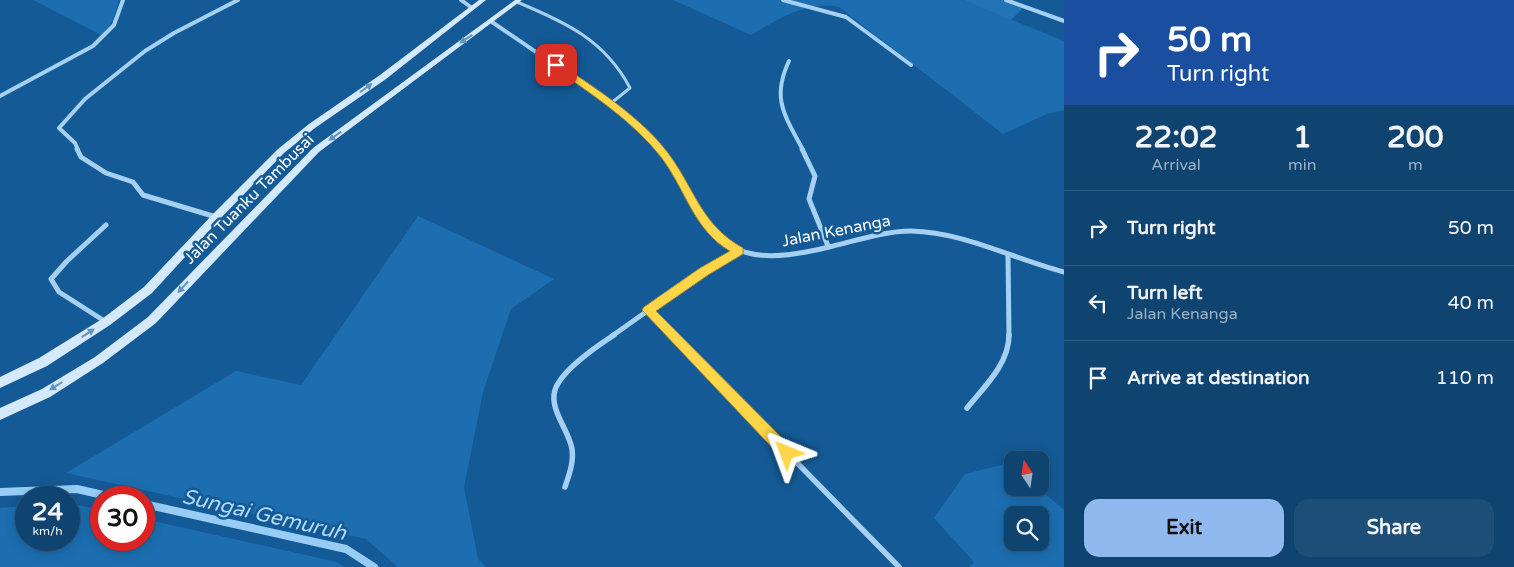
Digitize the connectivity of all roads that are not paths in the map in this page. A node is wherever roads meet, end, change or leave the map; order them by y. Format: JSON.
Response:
{"nodes":[{"id":1,"x":123,"y":0,"type":"edge"},
{"id":2,"x":238,"y":0,"type":"edge"},
{"id":3,"x":461,"y":0,"type":"edge"},
{"id":4,"x":483,"y":0,"type":"edge"},
{"id":5,"x":783,"y":0,"type":"edge"},
{"id":6,"x":1006,"y":0,"type":"edge"},
{"id":7,"x":518,"y":1,"type":"edge"},
{"id":8,"x":472,"y":8,"type":"junction"},
{"id":9,"x":1064,"y":20,"type":"edge"},
{"id":10,"x":492,"y":22,"type":"junction"},
{"id":11,"x":789,"y":61,"type":"dead end"},
{"id":12,"x":911,"y":65,"type":"dead end"},
{"id":13,"x":392,"y":82,"type":"junction"},
{"id":14,"x":0,"y":96,"type":"edge"},
{"id":15,"x":610,"y":104,"type":"junction"},
{"id":16,"x":216,"y":216,"type":"junction"},
{"id":17,"x":106,"y":225,"type":"dead end"},
{"id":18,"x":828,"y":246,"type":"junction"},
{"id":19,"x":740,"y":251,"type":"junction"},
{"id":20,"x":1008,"y":255,"type":"junction"},
{"id":21,"x":1064,"y":272,"type":"edge"},
{"id":22,"x":648,"y":310,"type":"junction"},
{"id":23,"x":106,"y":322,"type":"junction"},
{"id":24,"x":0,"y":383,"type":"edge"},
{"id":25,"x":967,"y":408,"type":"dead end"},
{"id":26,"x":0,"y":414,"type":"edge"},
{"id":27,"x":565,"y":488,"type":"dead end"},
{"id":28,"x":898,"y":567,"type":"edge"}],
"edges":[{"from":1,"to":14,"type":"street"},
{"from":2,"to":16,"type":"street"},
{"from":3,"to":8,"type":"street"},
{"from":4,"to":8,"type":"main road","name":"Jalan Tuanku Tambusai"},
{"from":5,"to":12,"type":"street"},
{"from":6,"to":9,"type":"street"},
{"from":7,"to":10,"type":"main road","name":"Jalan Tuanku Tambusai"},
{"from":7,"to":15,"type":"lane"},
{"from":8,"to":13,"type":"main road","name":"Jalan Tuanku Tambusai"},
{"from":10,"to":13,"type":"main road","name":"Jalan Tuanku Tambusai","one_way":true},
{"from":10,"to":15,"type":"street","name":"Jalan Kenanga"},
{"from":11,"to":18,"type":"street"},
{"from":16,"to":13,"type":"main road","name":"Jalan Tuanku Tambusai","one_way":true},
{"from":13,"to":26,"type":"main road","name":"Jalan Tuanku Tambusai","one_way":true},
{"from":15,"to":19,"type":"street","name":"Jalan Kenanga"},
{"from":16,"to":23,"type":"main road","name":"Jalan Tuanku Tambusai"},
{"from":17,"to":23,"type":"street"},
{"from":18,"to":19,"type":"street","name":"Jalan Kenanga"},
{"from":18,"to":20,"type":"street","name":"Jalan Kenanga"},
{"from":19,"to":22,"type":"street"},
{"from":20,"to":21,"type":"street","name":"Jalan Kenanga"},
{"from":20,"to":25,"type":"street"},
{"from":22,"to":27,"type":"street"},
{"from":22,"to":28,"type":"street"},
{"from":24,"to":23,"type":"main road","name":"Jalan Tuanku Tambusai","one_way":true}]}
